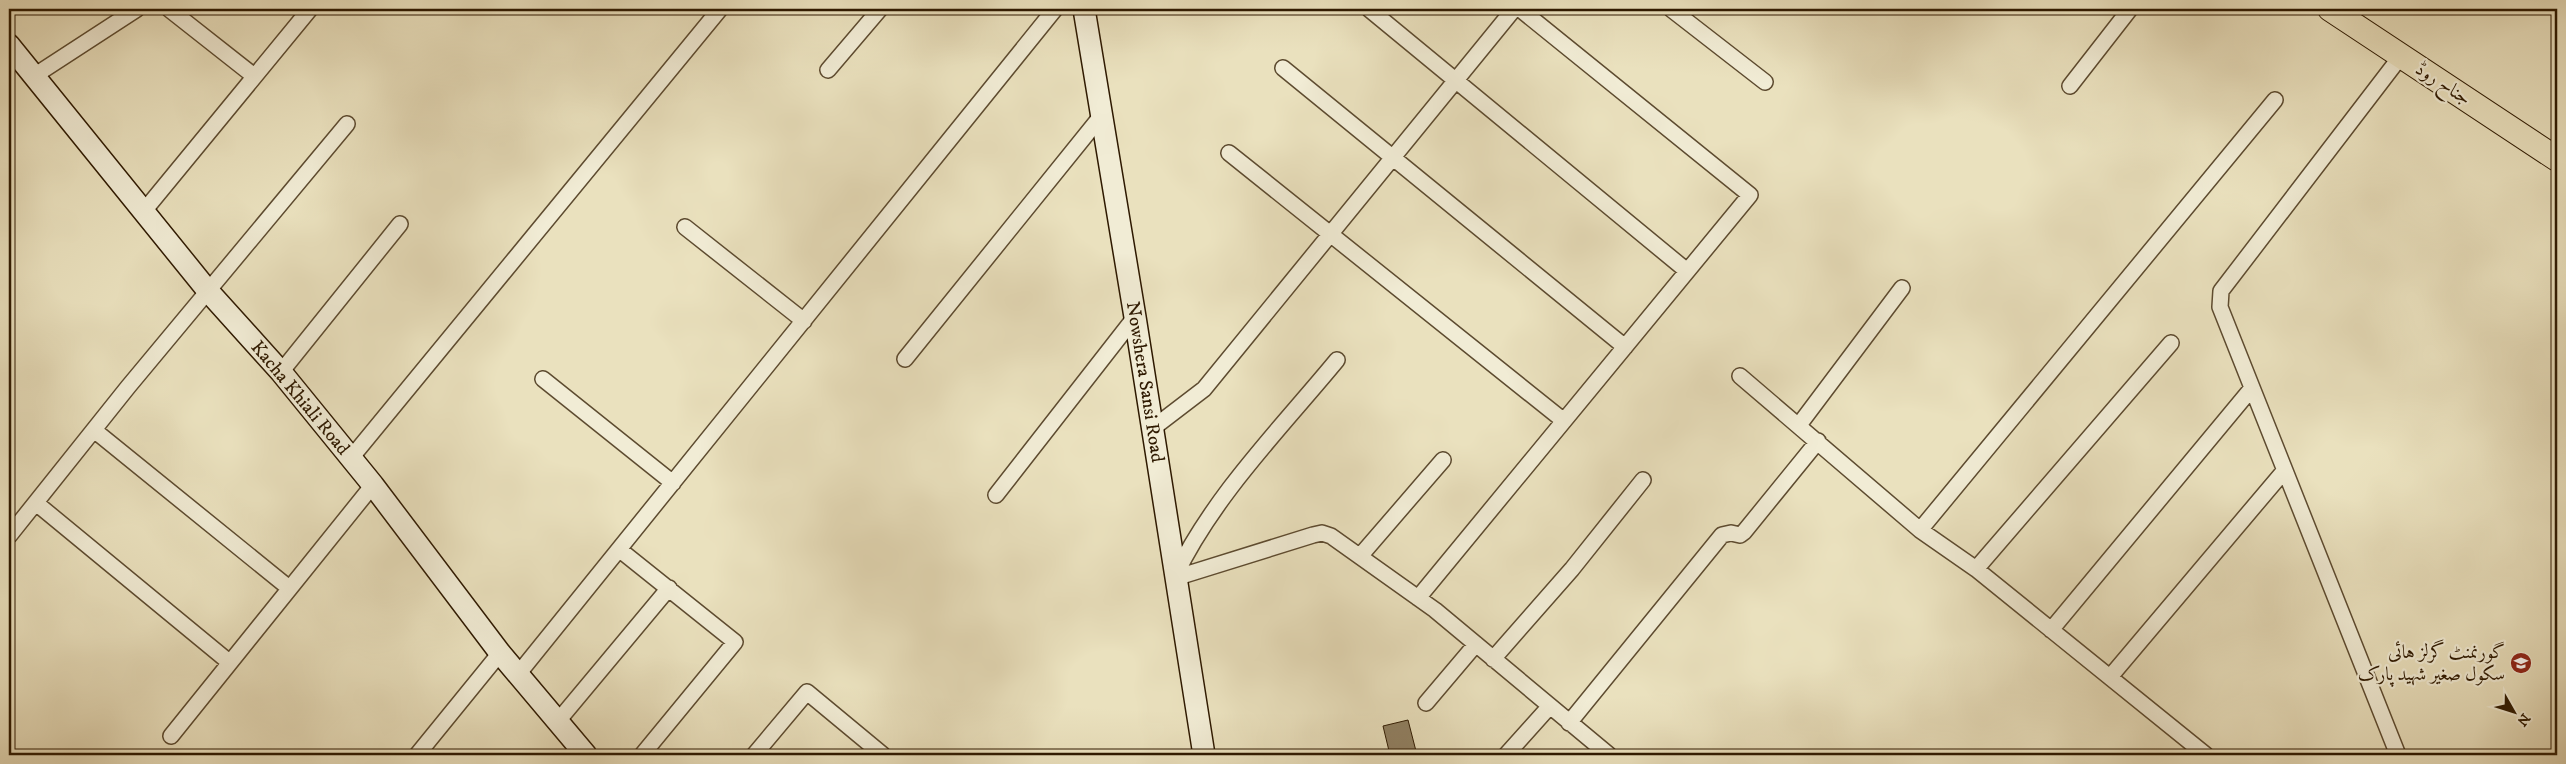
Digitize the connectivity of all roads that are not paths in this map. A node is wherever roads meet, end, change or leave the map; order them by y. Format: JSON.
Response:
{"nodes":[{"id":1,"x":138,"y":9,"type":"edge"},
{"id":2,"x":169,"y":9,"type":"edge"},
{"id":3,"x":310,"y":9,"type":"edge"},
{"id":4,"x":720,"y":9,"type":"edge"},
{"id":5,"x":880,"y":9,"type":"edge"},
{"id":6,"x":1056,"y":9,"type":"edge"},
{"id":7,"x":1084,"y":9,"type":"edge"},
{"id":8,"x":1369,"y":9,"type":"edge"},
{"id":9,"x":1514,"y":9,"type":"edge"},
{"id":10,"x":1520,"y":9,"type":"edge"},
{"id":11,"x":1671,"y":9,"type":"edge"},
{"id":12,"x":2130,"y":9,"type":"edge"},
{"id":13,"x":2330,"y":9,"type":"edge"},
{"id":14,"x":9,"y":45,"type":"edge"},
{"id":15,"x":2401,"y":56,"type":"junction"},
{"id":16,"x":1283,"y":68,"type":"dead end"},
{"id":17,"x":828,"y":70,"type":"dead end"},
{"id":18,"x":34,"y":76,"type":"junction"},
{"id":19,"x":254,"y":76,"type":"junction"},
{"id":20,"x":1456,"y":80,"type":"junction"},
{"id":21,"x":1765,"y":82,"type":"dead end"},
{"id":22,"x":2070,"y":86,"type":"dead end"},
{"id":23,"x":2275,"y":100,"type":"dead end"},
{"id":24,"x":1102,"y":116,"type":"junction"},
{"id":25,"x":346,"y":124,"type":"dead end"},
{"id":26,"x":1229,"y":153,"type":"dead end"},
{"id":27,"x":1393,"y":158,"type":"junction"},
{"id":28,"x":2557,"y":159,"type":"edge"},
{"id":29,"x":144,"y":211,"type":"junction"},
{"id":30,"x":400,"y":224,"type":"dead end"},
{"id":31,"x":685,"y":227,"type":"dead end"},
{"id":32,"x":1330,"y":234,"type":"junction"},
{"id":33,"x":1687,"y":271,"type":"junction"},
{"id":34,"x":1902,"y":288,"type":"dead end"},
{"id":35,"x":208,"y":291,"type":"junction"},
{"id":36,"x":1136,"y":317,"type":"junction"},
{"id":37,"x":804,"y":321,"type":"junction"},
{"id":38,"x":2171,"y":343,"type":"dead end"},
{"id":39,"x":1625,"y":347,"type":"junction"},
{"id":40,"x":905,"y":359,"type":"dead end"},
{"id":41,"x":1337,"y":360,"type":"dead end"},
{"id":42,"x":281,"y":372,"type":"junction"},
{"id":43,"x":1740,"y":376,"type":"dead end"},
{"id":44,"x":544,"y":379,"type":"dead end"},
{"id":45,"x":2252,"y":388,"type":"junction"},
{"id":46,"x":1564,"y":421,"type":"junction"},
{"id":47,"x":1799,"y":425,"type":"junction"},
{"id":48,"x":1153,"y":428,"type":"junction"},
{"id":49,"x":94,"y":430,"type":"junction"},
{"id":50,"x":1818,"y":440,"type":"junction"},
{"id":51,"x":351,"y":458,"type":"junction"},
{"id":52,"x":1443,"y":460,"type":"dead end"},
{"id":53,"x":2284,"y":471,"type":"junction"},
{"id":54,"x":1642,"y":480,"type":"dead end"},
{"id":55,"x":673,"y":483,"type":"junction"},
{"id":56,"x":373,"y":485,"type":"junction"},
{"id":57,"x":996,"y":495,"type":"dead end"},
{"id":58,"x":36,"y":503,"type":"junction"},
{"id":59,"x":1920,"y":530,"type":"junction"},
{"id":60,"x":9,"y":536,"type":"edge"},
{"id":61,"x":620,"y":550,"type":"junction"},
{"id":62,"x":1361,"y":556,"type":"junction"},
{"id":63,"x":1976,"y":569,"type":"junction"},
{"id":64,"x":1175,"y":578,"type":"junction"},
{"id":65,"x":289,"y":588,"type":"junction"},
{"id":66,"x":669,"y":588,"type":"junction"},
{"id":67,"x":1418,"y":598,"type":"junction"},
{"id":68,"x":2051,"y":630,"type":"junction"},
{"id":69,"x":1476,"y":644,"type":"junction"},
{"id":70,"x":500,"y":653,"type":"junction"},
{"id":71,"x":1493,"y":659,"type":"junction"},
{"id":72,"x":230,"y":662,"type":"junction"},
{"id":73,"x":519,"y":673,"type":"junction"},
{"id":74,"x":2110,"y":677,"type":"junction"},
{"id":75,"x":1426,"y":704,"type":"dead end"},
{"id":76,"x":1550,"y":706,"type":"junction"},
{"id":77,"x":558,"y":721,"type":"junction"},
{"id":78,"x":1570,"y":722,"type":"junction"},
{"id":79,"x":170,"y":736,"type":"dead end"},
{"id":80,"x":417,"y":755,"type":"edge"},
{"id":81,"x":586,"y":755,"type":"edge"},
{"id":82,"x":642,"y":755,"type":"edge"},
{"id":83,"x":754,"y":755,"type":"edge"},
{"id":84,"x":883,"y":755,"type":"edge"},
{"id":85,"x":1204,"y":755,"type":"edge"},
{"id":86,"x":1506,"y":755,"type":"edge"},
{"id":87,"x":1609,"y":755,"type":"edge"},
{"id":88,"x":2206,"y":755,"type":"edge"},
{"id":89,"x":2398,"y":755,"type":"edge"}],
"edges":[{"from":1,"to":18,"type":"street"},
{"from":2,"to":19,"type":"street"},
{"from":3,"to":19,"type":"street"},
{"from":4,"to":51,"type":"street"},
{"from":5,"to":17,"type":"street"},
{"from":6,"to":37,"type":"street"},
{"from":7,"to":24,"type":"street","name":"Nowshera Sansi Road"},
{"from":8,"to":20,"type":"street"},
{"from":9,"to":20,"type":"street"},
{"from":10,"to":33,"type":"street"},
{"from":11,"to":21,"type":"street"},
{"from":12,"to":22,"type":"street"},
{"from":13,"to":15,"type":"main road","name":"جناح روڈ"},
{"from":14,"to":18,"type":"street","name":"Kacha Khiali Road"},
{"from":15,"to":28,"type":"main road","name":"جناح روڈ"},
{"from":15,"to":45,"type":"street"},
{"from":16,"to":27,"type":"street"},
{"from":18,"to":29,"type":"street","name":"Kacha Khiali Road"},
{"from":19,"to":29,"type":"street"},
{"from":20,"to":27,"type":"street"},
{"from":20,"to":33,"type":"street"},
{"from":23,"to":59,"type":"street"},
{"from":24,"to":36,"type":"street","name":"Nowshera Sansi Road"},
{"from":24,"to":40,"type":"street"},
{"from":25,"to":35,"type":"street"},
{"from":26,"to":32,"type":"street"},
{"from":27,"to":32,"type":"street"},
{"from":27,"to":39,"type":"street"},
{"from":29,"to":35,"type":"street","name":"Kacha Khiali Road"},
{"from":30,"to":42,"type":"street"},
{"from":31,"to":37,"type":"street"},
{"from":32,"to":46,"type":"street"},
{"from":32,"to":48,"type":"street"},
{"from":33,"to":39,"type":"street"},
{"from":34,"to":47,"type":"street"},
{"from":35,"to":42,"type":"street","name":"Kacha Khiali Road"},
{"from":35,"to":49,"type":"street"},
{"from":36,"to":48,"type":"street","name":"Nowshera Sansi Road"},
{"from":36,"to":57,"type":"street"},
{"from":37,"to":55,"type":"street"},
{"from":38,"to":63,"type":"street"},
{"from":39,"to":46,"type":"street"},
{"from":41,"to":64,"type":"street"},
{"from":42,"to":51,"type":"street","name":"Kacha Khiali Road"},
{"from":43,"to":47,"type":"street"},
{"from":44,"to":55,"type":"street"},
{"from":45,"to":53,"type":"street"},
{"from":45,"to":68,"type":"street"},
{"from":46,"to":67,"type":"street"},
{"from":47,"to":50,"type":"street"},
{"from":48,"to":64,"type":"street","name":"Nowshera Sansi Road"},
{"from":49,"to":58,"type":"street"},
{"from":49,"to":65,"type":"street"},
{"from":50,"to":59,"type":"street"},
{"from":50,"to":78,"type":"street"},
{"from":51,"to":56,"type":"street","name":"Kacha Khiali Road"},
{"from":52,"to":62,"type":"street"},
{"from":53,"to":74,"type":"street"},
{"from":53,"to":89,"type":"street"},
{"from":54,"to":71,"type":"street"},
{"from":55,"to":61,"type":"street"},
{"from":56,"to":65,"type":"street"},
{"from":56,"to":70,"type":"street","name":"Kacha Khiali Road"},
{"from":58,"to":60,"type":"street"},
{"from":58,"to":72,"type":"street"},
{"from":59,"to":63,"type":"street"},
{"from":61,"to":66,"type":"street"},
{"from":61,"to":73,"type":"street"},
{"from":62,"to":64,"type":"street"},
{"from":62,"to":67,"type":"street"},
{"from":63,"to":68,"type":"street"},
{"from":64,"to":85,"type":"street","name":"Nowshera Sansi Road"},
{"from":65,"to":72,"type":"street"},
{"from":66,"to":77,"type":"street"},
{"from":66,"to":82,"type":"street"},
{"from":67,"to":69,"type":"street"},
{"from":68,"to":74,"type":"street"},
{"from":69,"to":71,"type":"street"},
{"from":69,"to":75,"type":"street"},
{"from":70,"to":73,"type":"street","name":"Kacha Khiali Road"},
{"from":70,"to":80,"type":"street"},
{"from":71,"to":76,"type":"street"},
{"from":72,"to":79,"type":"street"},
{"from":73,"to":77,"type":"street","name":"Kacha Khiali Road"},
{"from":74,"to":88,"type":"street"},
{"from":76,"to":78,"type":"street"},
{"from":76,"to":86,"type":"street"},
{"from":77,"to":81,"type":"street","name":"Kacha Khiali Road"},
{"from":78,"to":87,"type":"street"},
{"from":83,"to":84,"type":"street"}]}
